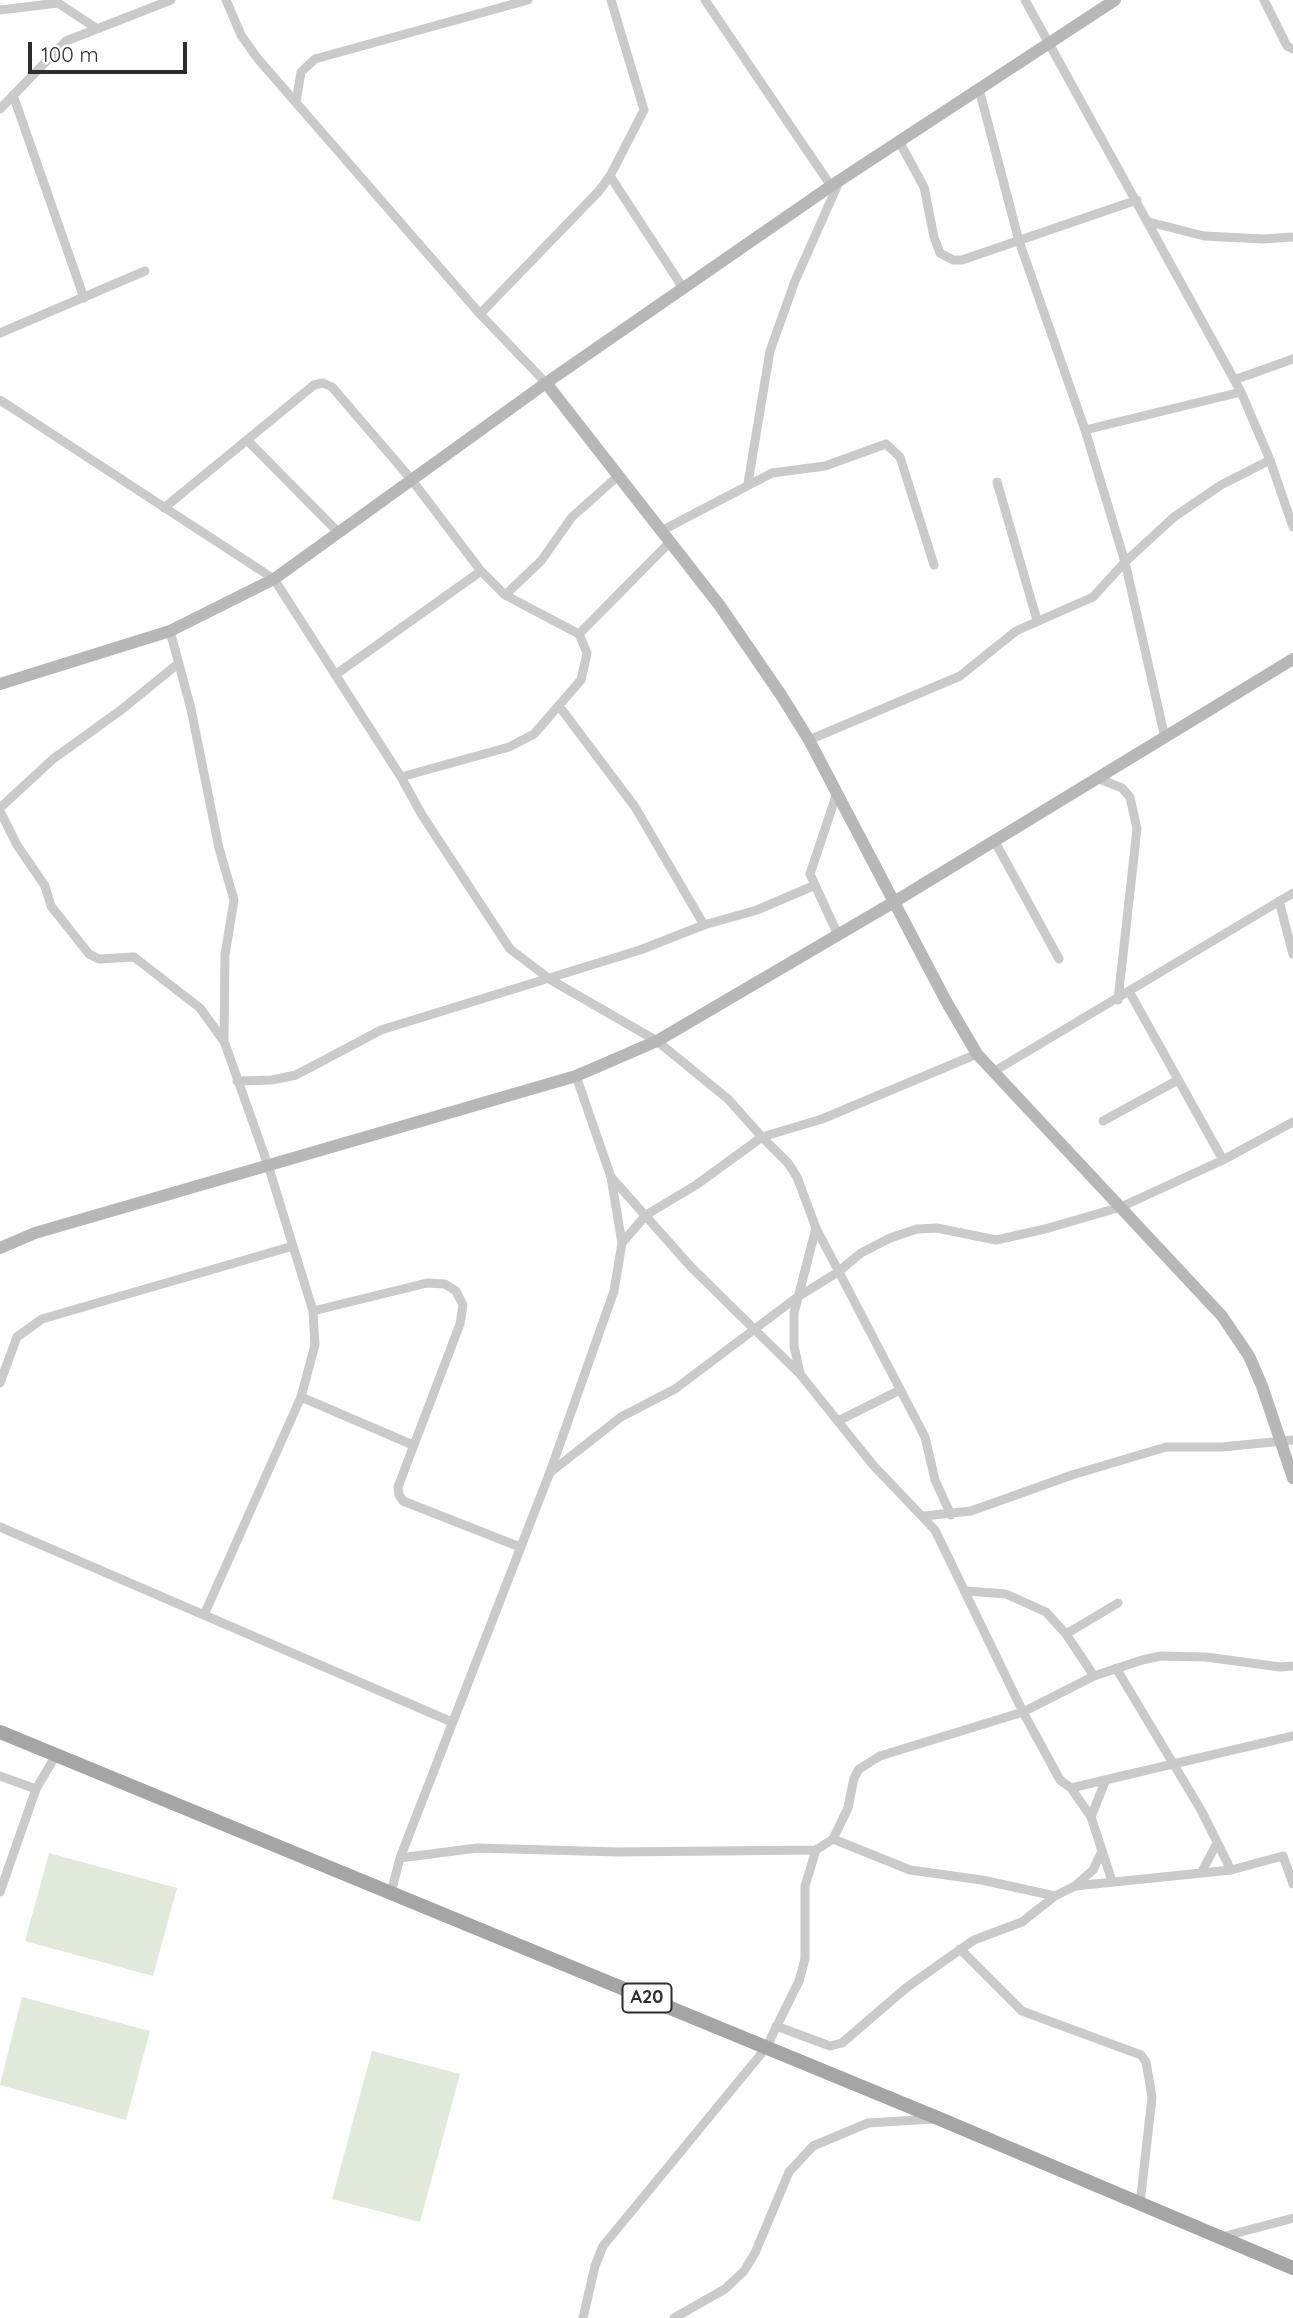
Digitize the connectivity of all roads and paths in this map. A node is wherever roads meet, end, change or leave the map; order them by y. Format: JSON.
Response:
{"nodes":[{"id":1,"x":77,"y":0,"type":"edge"},
{"id":2,"x":171,"y":0,"type":"edge"},
{"id":3,"x":226,"y":0,"type":"edge"},
{"id":4,"x":528,"y":0,"type":"edge"},
{"id":5,"x":611,"y":0,"type":"edge"},
{"id":6,"x":705,"y":0,"type":"edge"},
{"id":7,"x":1025,"y":0,"type":"edge"},
{"id":8,"x":1115,"y":0,"type":"edge"},
{"id":9,"x":1264,"y":0,"type":"edge"},
{"id":10,"x":0,"y":10,"type":"edge"},
{"id":11,"x":81,"y":15,"type":"junction"},
{"id":12,"x":96,"y":28,"type":"junction"},
{"id":13,"x":1049,"y":43,"type":"junction"},
{"id":14,"x":1293,"y":49,"type":"edge"},
{"id":15,"x":979,"y":89,"type":"junction"},
{"id":16,"x":13,"y":95,"type":"junction"},
{"id":17,"x":296,"y":102,"type":"junction"},
{"id":18,"x":0,"y":109,"type":"edge"},
{"id":19,"x":900,"y":144,"type":"junction"},
{"id":20,"x":610,"y":176,"type":"junction"},
{"id":21,"x":835,"y":183,"type":"junction"},
{"id":22,"x":1137,"y":200,"type":"junction"},
{"id":23,"x":1149,"y":222,"type":"junction"},
{"id":24,"x":1293,"y":237,"type":"edge"},
{"id":25,"x":1019,"y":241,"type":"junction"},
{"id":26,"x":145,"y":271,"type":"dead end"},
{"id":27,"x":683,"y":288,"type":"junction"},
{"id":28,"x":84,"y":298,"type":"junction"},
{"id":29,"x":480,"y":314,"type":"junction"},
{"id":30,"x":0,"y":333,"type":"edge"},
{"id":31,"x":1293,"y":359,"type":"edge"},
{"id":32,"x":1234,"y":380,"type":"junction"},
{"id":33,"x":545,"y":383,"type":"junction"},
{"id":34,"x":1241,"y":392,"type":"junction"},
{"id":35,"x":0,"y":400,"type":"edge"},
{"id":36,"x":1085,"y":430,"type":"junction"},
{"id":37,"x":247,"y":440,"type":"junction"},
{"id":38,"x":1270,"y":460,"type":"junction"},
{"id":39,"x":618,"y":476,"type":"junction"},
{"id":40,"x":411,"y":479,"type":"junction"},
{"id":41,"x":997,"y":482,"type":"dead end"},
{"id":42,"x":748,"y":484,"type":"junction"},
{"id":43,"x":164,"y":508,"type":"junction"},
{"id":44,"x":1293,"y":527,"type":"edge"},
{"id":45,"x":661,"y":531,"type":"junction"},
{"id":46,"x":339,"y":533,"type":"junction"},
{"id":47,"x":670,"y":542,"type":"junction"},
{"id":48,"x":1125,"y":562,"type":"junction"},
{"id":49,"x":934,"y":565,"type":"dead end"},
{"id":50,"x":481,"y":571,"type":"junction"},
{"id":51,"x":274,"y":579,"type":"junction"},
{"id":52,"x":505,"y":595,"type":"junction"},
{"id":53,"x":1037,"y":620,"type":"junction"},
{"id":54,"x":170,"y":631,"type":"junction"},
{"id":55,"x":579,"y":634,"type":"junction"},
{"id":56,"x":1293,"y":659,"type":"edge"},
{"id":57,"x":180,"y":663,"type":"junction"},
{"id":58,"x":335,"y":675,"type":"junction"},
{"id":59,"x":0,"y":684,"type":"edge"},
{"id":60,"x":559,"y":706,"type":"junction"},
{"id":61,"x":1165,"y":738,"type":"junction"},
{"id":62,"x":809,"y":740,"type":"junction"},
{"id":63,"x":401,"y":777,"type":"junction"},
{"id":64,"x":1097,"y":778,"type":"junction"},
{"id":65,"x":837,"y":793,"type":"junction"},
{"id":66,"x":0,"y":809,"type":"edge"},
{"id":67,"x":994,"y":840,"type":"junction"},
{"id":68,"x":813,"y":886,"type":"junction"},
{"id":69,"x":1293,"y":893,"type":"edge"},
{"id":70,"x":1279,"y":901,"type":"junction"},
{"id":71,"x":894,"y":902,"type":"junction"},
{"id":72,"x":704,"y":925,"type":"junction"},
{"id":73,"x":838,"y":935,"type":"junction"},
{"id":74,"x":1293,"y":954,"type":"edge"},
{"id":75,"x":1059,"y":959,"type":"dead end"},
{"id":76,"x":551,"y":980,"type":"junction"},
{"id":77,"x":1130,"y":993,"type":"junction"},
{"id":78,"x":1118,"y":1000,"type":"junction"},
{"id":79,"x":224,"y":1041,"type":"junction"},
{"id":80,"x":657,"y":1041,"type":"junction"},
{"id":81,"x":977,"y":1054,"type":"junction"},
{"id":82,"x":993,"y":1072,"type":"junction"},
{"id":83,"x":576,"y":1076,"type":"junction"},
{"id":84,"x":1178,"y":1080,"type":"junction"},
{"id":85,"x":237,"y":1081,"type":"junction"},
{"id":86,"x":1103,"y":1121,"type":"dead end"},
{"id":87,"x":1293,"y":1122,"type":"edge"},
{"id":88,"x":762,"y":1137,"type":"junction"},
{"id":89,"x":1223,"y":1160,"type":"junction"},
{"id":90,"x":268,"y":1165,"type":"junction"},
{"id":91,"x":611,"y":1177,"type":"junction"},
{"id":92,"x":1121,"y":1207,"type":"junction"},
{"id":93,"x":646,"y":1215,"type":"junction"},
{"id":94,"x":816,"y":1228,"type":"junction"},
{"id":95,"x":622,"y":1243,"type":"junction"},
{"id":96,"x":293,"y":1246,"type":"junction"},
{"id":97,"x":0,"y":1248,"type":"edge"},
{"id":98,"x":838,"y":1272,"type":"junction"},
{"id":99,"x":796,"y":1298,"type":"junction"},
{"id":100,"x":313,"y":1311,"type":"junction"},
{"id":101,"x":752,"y":1329,"type":"junction"},
{"id":102,"x":800,"y":1374,"type":"junction"},
{"id":103,"x":0,"y":1383,"type":"edge"},
{"id":104,"x":901,"y":1390,"type":"junction"},
{"id":105,"x":301,"y":1397,"type":"junction"},
{"id":106,"x":838,"y":1422,"type":"junction"},
{"id":107,"x":1288,"y":1441,"type":"edge"},
{"id":108,"x":413,"y":1446,"type":"junction"},
{"id":109,"x":550,"y":1472,"type":"junction"},
{"id":110,"x":1293,"y":1478,"type":"edge"},
{"id":111,"x":951,"y":1515,"type":"junction"},
{"id":112,"x":924,"y":1516,"type":"junction"},
{"id":113,"x":0,"y":1527,"type":"edge"},
{"id":114,"x":520,"y":1548,"type":"junction"},
{"id":115,"x":966,"y":1591,"type":"junction"},
{"id":116,"x":1118,"y":1603,"type":"dead end"},
{"id":117,"x":204,"y":1615,"type":"junction"},
{"id":118,"x":1066,"y":1634,"type":"junction"},
{"id":119,"x":1293,"y":1666,"type":"edge"},
{"id":120,"x":1116,"y":1668,"type":"junction"},
{"id":121,"x":1094,"y":1676,"type":"junction"},
{"id":122,"x":1023,"y":1712,"type":"junction"},
{"id":123,"x":452,"y":1722,"type":"junction"},
{"id":124,"x":0,"y":1732,"type":"edge"},
{"id":125,"x":1293,"y":1736,"type":"edge"},
{"id":126,"x":56,"y":1755,"type":"junction"},
{"id":127,"x":1174,"y":1763,"type":"junction"},
{"id":128,"x":0,"y":1776,"type":"edge"},
{"id":129,"x":1105,"y":1782,"type":"junction"},
{"id":130,"x":1071,"y":1788,"type":"junction"},
{"id":131,"x":36,"y":1789,"type":"junction"},
{"id":132,"x":1091,"y":1817,"type":"junction"},
{"id":133,"x":834,"y":1839,"type":"junction"},
{"id":134,"x":1217,"y":1843,"type":"junction"},
{"id":135,"x":816,"y":1850,"type":"junction"},
{"id":136,"x":1102,"y":1852,"type":"junction"},
{"id":137,"x":1288,"y":1854,"type":"edge"},
{"id":138,"x":400,"y":1858,"type":"junction"},
{"id":139,"x":1231,"y":1870,"type":"junction"},
{"id":140,"x":1200,"y":1874,"type":"junction"},
{"id":141,"x":1112,"y":1881,"type":"junction"},
{"id":142,"x":1293,"y":1884,"type":"edge"},
{"id":143,"x":1075,"y":1886,"type":"junction"},
{"id":144,"x":0,"y":1892,"type":"edge"},
{"id":145,"x":391,"y":1893,"type":"junction"},
{"id":146,"x":1055,"y":1896,"type":"junction"},
{"id":147,"x":960,"y":1949,"type":"junction"},
{"id":148,"x":776,"y":2026,"type":"junction"},
{"id":149,"x":766,"y":2048,"type":"junction"},
{"id":150,"x":940,"y":2119,"type":"junction"},
{"id":151,"x":1140,"y":2204,"type":"junction"},
{"id":152,"x":1293,"y":2218,"type":"edge"},
{"id":153,"x":1222,"y":2237,"type":"junction"},
{"id":154,"x":1293,"y":2268,"type":"edge"},
{"id":155,"x":583,"y":2318,"type":"edge"},
{"id":156,"x":674,"y":2318,"type":"edge"}],
"edges":[{"from":1,"to":11,"type":"street"},
{"from":2,"to":12,"type":"street"},
{"from":3,"to":17,"type":"street"},
{"from":4,"to":17,"type":"street"},
{"from":5,"to":20,"type":"street"},
{"from":6,"to":21,"type":"street"},
{"from":7,"to":13,"type":"street"},
{"from":8,"to":13,"type":"street"},
{"from":9,"to":14,"type":"street"},
{"from":10,"to":11,"type":"street"},
{"from":11,"to":12,"type":"street"},
{"from":12,"to":16,"type":"street"},
{"from":13,"to":15,"type":"street"},
{"from":13,"to":22,"type":"street"},
{"from":15,"to":19,"type":"street"},
{"from":15,"to":25,"type":"street"},
{"from":16,"to":18,"type":"street"},
{"from":16,"to":28,"type":"street"},
{"from":17,"to":29,"type":"street"},
{"from":19,"to":21,"type":"street"},
{"from":19,"to":25,"type":"street"},
{"from":20,"to":27,"type":"street"},
{"from":20,"to":29,"type":"street"},
{"from":21,"to":27,"type":"street"},
{"from":21,"to":42,"type":"street"},
{"from":22,"to":23,"type":"street"},
{"from":22,"to":25,"type":"street"},
{"from":23,"to":24,"type":"street"},
{"from":23,"to":32,"type":"street"},
{"from":25,"to":36,"type":"street"},
{"from":26,"to":28,"type":"street"},
{"from":27,"to":33,"type":"street"},
{"from":28,"to":30,"type":"street"},
{"from":29,"to":33,"type":"street"},
{"from":31,"to":32,"type":"street"},
{"from":32,"to":34,"type":"street"},
{"from":33,"to":39,"type":"street"},
{"from":33,"to":40,"type":"street"},
{"from":34,"to":36,"type":"street"},
{"from":34,"to":38,"type":"street"},
{"from":35,"to":43,"type":"street"},
{"from":36,"to":48,"type":"street"},
{"from":37,"to":40,"type":"street"},
{"from":37,"to":43,"type":"street"},
{"from":37,"to":46,"type":"street"},
{"from":38,"to":44,"type":"street"},
{"from":38,"to":48,"type":"street"},
{"from":39,"to":45,"type":"street"},
{"from":39,"to":52,"type":"street"},
{"from":40,"to":46,"type":"street"},
{"from":40,"to":50,"type":"street"},
{"from":41,"to":53,"type":"street"},
{"from":42,"to":45,"type":"street"},
{"from":42,"to":49,"type":"street"},
{"from":43,"to":51,"type":"street"},
{"from":45,"to":47,"type":"street"},
{"from":46,"to":51,"type":"street"},
{"from":47,"to":55,"type":"street"},
{"from":47,"to":62,"type":"street"},
{"from":48,"to":53,"type":"street"},
{"from":48,"to":61,"type":"street"},
{"from":50,"to":52,"type":"street"},
{"from":50,"to":58,"type":"street"},
{"from":51,"to":54,"type":"street"},
{"from":51,"to":58,"type":"street"},
{"from":52,"to":55,"type":"street"},
{"from":53,"to":62,"type":"street"},
{"from":54,"to":57,"type":"street"},
{"from":54,"to":59,"type":"street"},
{"from":55,"to":60,"type":"street"},
{"from":56,"to":61,"type":"street"},
{"from":57,"to":66,"type":"street"},
{"from":57,"to":79,"type":"street"},
{"from":58,"to":63,"type":"street"},
{"from":60,"to":63,"type":"street"},
{"from":60,"to":72,"type":"street"},
{"from":61,"to":64,"type":"street"},
{"from":62,"to":65,"type":"street"},
{"from":63,"to":76,"type":"street"},
{"from":64,"to":67,"type":"street"},
{"from":64,"to":78,"type":"street"},
{"from":65,"to":68,"type":"street"},
{"from":65,"to":71,"type":"street"},
{"from":66,"to":79,"type":"street"},
{"from":67,"to":71,"type":"street"},
{"from":67,"to":75,"type":"street"},
{"from":68,"to":72,"type":"street"},
{"from":68,"to":73,"type":"street"},
{"from":69,"to":70,"type":"street"},
{"from":70,"to":74,"type":"street"},
{"from":70,"to":77,"type":"street"},
{"from":71,"to":73,"type":"street"},
{"from":71,"to":81,"type":"street"},
{"from":72,"to":76,"type":"street"},
{"from":73,"to":80,"type":"street"},
{"from":76,"to":80,"type":"street"},
{"from":76,"to":85,"type":"street"},
{"from":77,"to":78,"type":"street"},
{"from":77,"to":84,"type":"street"},
{"from":78,"to":82,"type":"street"},
{"from":79,"to":85,"type":"street"},
{"from":80,"to":83,"type":"street"},
{"from":80,"to":88,"type":"street"},
{"from":81,"to":82,"type":"street"},
{"from":81,"to":88,"type":"street"},
{"from":82,"to":92,"type":"street"},
{"from":83,"to":90,"type":"street"},
{"from":83,"to":91,"type":"street"},
{"from":84,"to":86,"type":"street"},
{"from":84,"to":89,"type":"street"},
{"from":85,"to":90,"type":"street"},
{"from":87,"to":89,"type":"street"},
{"from":88,"to":93,"type":"street"},
{"from":88,"to":94,"type":"street"},
{"from":89,"to":92,"type":"street"},
{"from":90,"to":96,"type":"street"},
{"from":90,"to":97,"type":"street"},
{"from":91,"to":93,"type":"street"},
{"from":91,"to":95,"type":"street"},
{"from":92,"to":98,"type":"street"},
{"from":92,"to":107,"type":"street"},
{"from":93,"to":95,"type":"street"},
{"from":93,"to":101,"type":"street"},
{"from":94,"to":98,"type":"street"},
{"from":94,"to":99,"type":"street"},
{"from":95,"to":109,"type":"street"},
{"from":96,"to":100,"type":"street"},
{"from":96,"to":103,"type":"street"},
{"from":98,"to":99,"type":"street"},
{"from":98,"to":104,"type":"street"},
{"from":99,"to":101,"type":"street"},
{"from":99,"to":102,"type":"street"},
{"from":100,"to":105,"type":"street"},
{"from":100,"to":108,"type":"street"},
{"from":101,"to":102,"type":"street"},
{"from":101,"to":109,"type":"street"},
{"from":102,"to":106,"type":"street"},
{"from":104,"to":106,"type":"street"},
{"from":104,"to":111,"type":"street"},
{"from":105,"to":108,"type":"street"},
{"from":105,"to":117,"type":"street"},
{"from":106,"to":112,"type":"street"},
{"from":107,"to":110,"type":"street"},
{"from":107,"to":111,"type":"street"},
{"from":108,"to":114,"type":"street"},
{"from":109,"to":114,"type":"street"},
{"from":111,"to":112,"type":"street"},
{"from":112,"to":115,"type":"street"},
{"from":113,"to":117,"type":"street"},
{"from":114,"to":123,"type":"street"},
{"from":115,"to":118,"type":"street"},
{"from":115,"to":122,"type":"street"},
{"from":116,"to":118,"type":"street"},
{"from":117,"to":123,"type":"street"},
{"from":118,"to":121,"type":"street"},
{"from":119,"to":120,"type":"street"},
{"from":120,"to":121,"type":"street"},
{"from":120,"to":127,"type":"street"},
{"from":121,"to":122,"type":"street"},
{"from":122,"to":130,"type":"street"},
{"from":122,"to":133,"type":"street"},
{"from":123,"to":138,"type":"street"},
{"from":124,"to":126,"type":"main road","number":"A20"},
{"from":125,"to":127,"type":"street"},
{"from":126,"to":131,"type":"street"},
{"from":126,"to":145,"type":"main road","number":"A20"},
{"from":127,"to":129,"type":"street"},
{"from":127,"to":134,"type":"street"},
{"from":128,"to":131,"type":"street"},
{"from":129,"to":130,"type":"street"},
{"from":129,"to":132,"type":"street"},
{"from":130,"to":132,"type":"street"},
{"from":131,"to":144,"type":"street"},
{"from":132,"to":136,"type":"street"},
{"from":133,"to":135,"type":"street"},
{"from":133,"to":146,"type":"street"},
{"from":134,"to":139,"type":"street"},
{"from":134,"to":140,"type":"street"},
{"from":135,"to":138,"type":"street"},
{"from":135,"to":148,"type":"street"},
{"from":136,"to":141,"type":"street"},
{"from":136,"to":143,"type":"street"},
{"from":137,"to":139,"type":"street"},
{"from":137,"to":142,"type":"street"},
{"from":138,"to":145,"type":"street"},
{"from":139,"to":140,"type":"street"},
{"from":140,"to":141,"type":"street"},
{"from":141,"to":143,"type":"street"},
{"from":143,"to":146,"type":"street"},
{"from":145,"to":149,"type":"main road","number":"A20"},
{"from":146,"to":147,"type":"street"},
{"from":147,"to":148,"type":"street"},
{"from":147,"to":151,"type":"street"},
{"from":148,"to":149,"type":"street"},
{"from":149,"to":150,"type":"main road","number":"A20"},
{"from":149,"to":155,"type":"street"},
{"from":150,"to":151,"type":"main road","number":"A20"},
{"from":150,"to":156,"type":"street"},
{"from":151,"to":153,"type":"main road","number":"A20"},
{"from":152,"to":153,"type":"street"},
{"from":153,"to":154,"type":"main road","number":"A20"}]}
